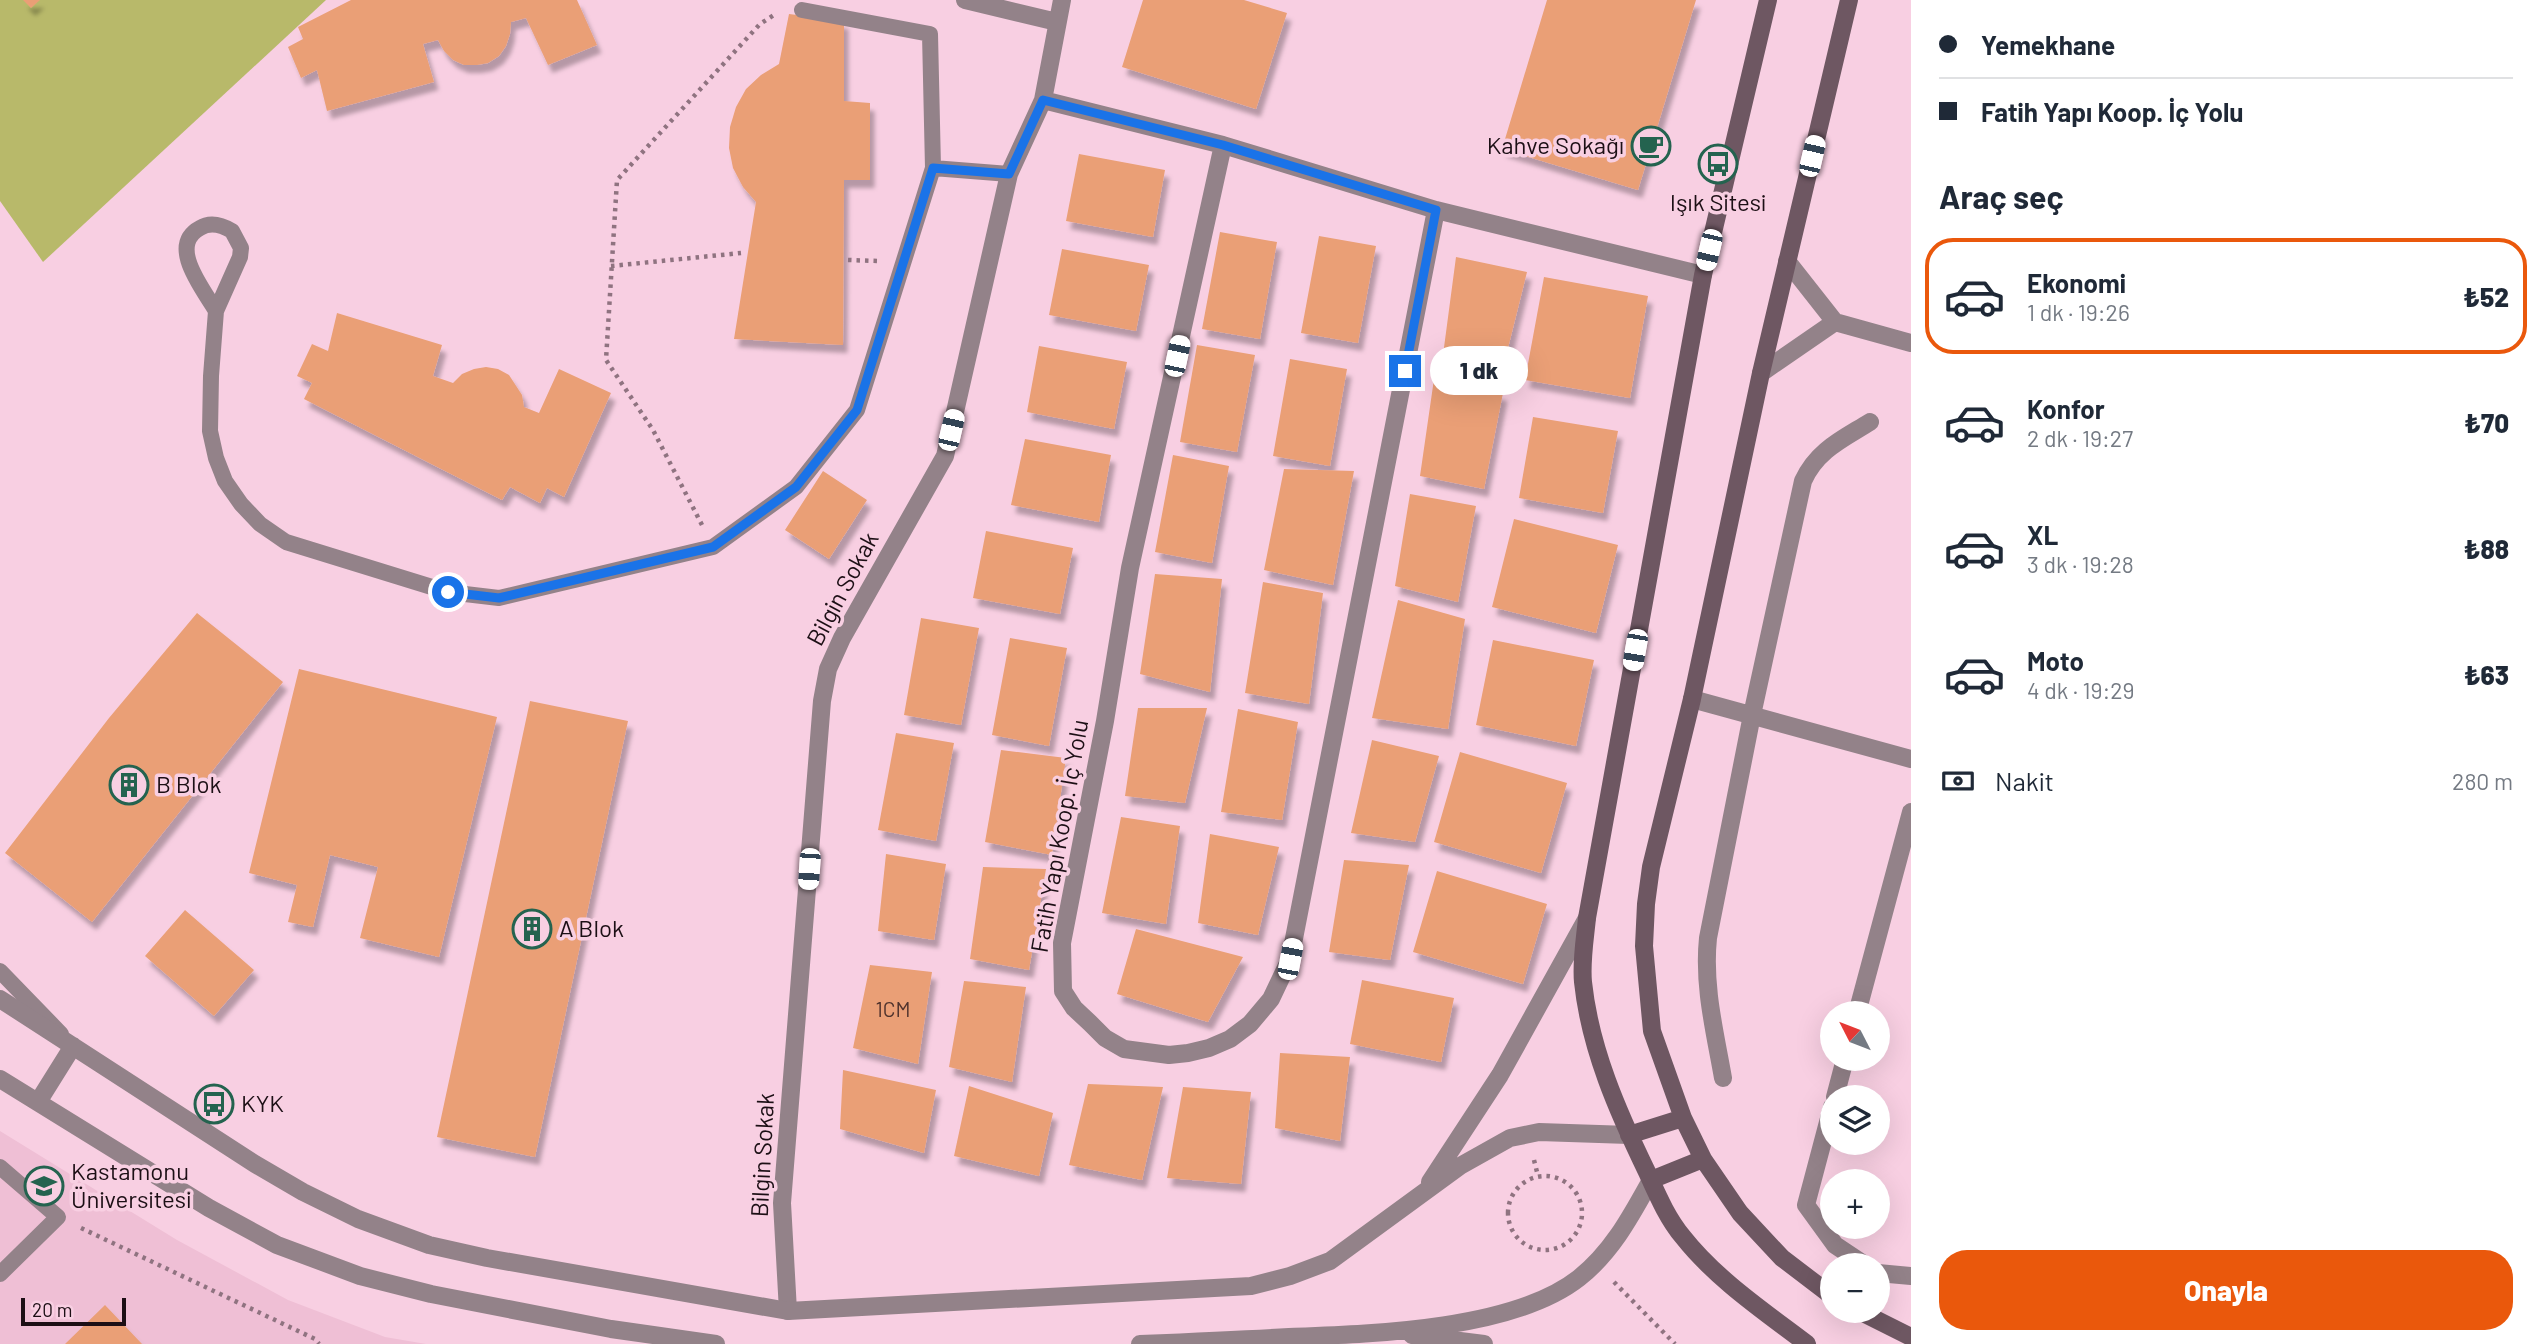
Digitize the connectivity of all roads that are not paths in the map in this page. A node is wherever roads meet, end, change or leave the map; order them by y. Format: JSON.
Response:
{"nodes":[{"id":1,"x":965,"y":0,"type":"edge"},
{"id":2,"x":1062,"y":0,"type":"edge"},
{"id":3,"x":1768,"y":0,"type":"edge"},
{"id":4,"x":1849,"y":0,"type":"edge"},
{"id":5,"x":802,"y":10,"type":"road end"},
{"id":6,"x":1056,"y":22,"type":"junction"},
{"id":7,"x":1043,"y":100,"type":"junction"},
{"id":8,"x":1223,"y":145,"type":"junction"},
{"id":9,"x":933,"y":168,"type":"junction"},
{"id":10,"x":1009,"y":174,"type":"junction"},
{"id":11,"x":1436,"y":210,"type":"junction"},
{"id":12,"x":1787,"y":261,"type":"junction"},
{"id":13,"x":1703,"y":275,"type":"junction"},
{"id":14,"x":216,"y":311,"type":"junction"},
{"id":15,"x":1835,"y":322,"type":"junction"},
{"id":16,"x":1911,"y":342,"type":"edge"},
{"id":17,"x":1761,"y":373,"type":"junction"},
{"id":18,"x":1870,"y":422,"type":"dead end"},
{"id":19,"x":1692,"y":699,"type":"junction"},
{"id":20,"x":1752,"y":715,"type":"junction"},
{"id":21,"x":1911,"y":759,"type":"edge"},
{"id":22,"x":1911,"y":812,"type":"edge"},
{"id":23,"x":1587,"y":918,"type":"junction"},
{"id":24,"x":0,"y":971,"type":"edge"},
{"id":25,"x":0,"y":999,"type":"edge"},
{"id":26,"x":1860,"y":1001,"type":"edge"},
{"id":27,"x":73,"y":1046,"type":"junction"},
{"id":28,"x":1723,"y":1078,"type":"dead end"},
{"id":29,"x":0,"y":1079,"type":"edge"},
{"id":30,"x":38,"y":1102,"type":"junction"},
{"id":31,"x":1683,"y":1118,"type":"junction"},
{"id":32,"x":1629,"y":1135,"type":"junction"},
{"id":33,"x":1820,"y":1152,"type":"edge"},
{"id":34,"x":1703,"y":1159,"type":"junction"},
{"id":35,"x":0,"y":1167,"type":"edge"},
{"id":36,"x":1651,"y":1180,"type":"junction"},
{"id":37,"x":1425,"y":1191,"type":"junction"},
{"id":38,"x":1847,"y":1253,"type":"edge"},
{"id":39,"x":1890,"y":1274,"type":"edge"},
{"id":40,"x":0,"y":1275,"type":"edge"},
{"id":41,"x":1911,"y":1276,"type":"edge"},
{"id":42,"x":1820,"y":1287,"type":"edge"},
{"id":43,"x":788,"y":1311,"type":"junction"},
{"id":44,"x":1883,"y":1323,"type":"edge"},
{"id":45,"x":1391,"y":1333,"type":"junction"},
{"id":46,"x":1911,"y":1337,"type":"edge"},
{"id":47,"x":716,"y":1344,"type":"edge"},
{"id":48,"x":1140,"y":1344,"type":"edge"},
{"id":49,"x":1484,"y":1344,"type":"edge"},
{"id":50,"x":1808,"y":1344,"type":"edge"}],
"edges":[{"from":1,"to":6,"type":"street"},
{"from":2,"to":6,"type":"street","name":"Bilgin Sokak"},
{"from":3,"to":13,"type":"main road"},
{"from":4,"to":12,"type":"main road"},
{"from":5,"to":9,"type":"lane"},
{"from":6,"to":7,"type":"street","name":"Bilgin Sokak"},
{"from":7,"to":8,"type":"street"},
{"from":7,"to":10,"type":"street","name":"Bilgin Sokak"},
{"from":8,"to":11,"type":"street"},
{"from":8,"to":11,"type":"street","name":"Fatih Yapı Koop. İç Yolu"},
{"from":9,"to":10,"type":"lane"},
{"from":9,"to":14,"type":"lane"},
{"from":10,"to":43,"type":"street","name":"Bilgin Sokak"},
{"from":11,"to":13,"type":"street"},
{"from":12,"to":15,"type":"street"},
{"from":12,"to":17,"type":"main road"},
{"from":13,"to":23,"type":"main road"},
{"from":14,"to":14,"type":"lane"},
{"from":15,"to":16,"type":"street"},
{"from":15,"to":17,"type":"street"},
{"from":17,"to":19,"type":"main road"},
{"from":18,"to":20,"type":"street"},
{"from":19,"to":20,"type":"street"},
{"from":19,"to":31,"type":"main road"},
{"from":20,"to":21,"type":"street"},
{"from":20,"to":28,"type":"street"},
{"from":22,"to":26,"type":"street"},
{"from":23,"to":32,"type":"main road"},
{"from":23,"to":37,"type":"street"},
{"from":24,"to":27,"type":"lane"},
{"from":25,"to":27,"type":"street"},
{"from":27,"to":30,"type":"street"},
{"from":27,"to":43,"type":"street"},
{"from":29,"to":30,"type":"street"},
{"from":30,"to":47,"type":"street"},
{"from":31,"to":32,"type":"main road"},
{"from":31,"to":34,"type":"main road"},
{"from":32,"to":36,"type":"main road"},
{"from":32,"to":37,"type":"street"},
{"from":33,"to":38,"type":"street"},
{"from":34,"to":36,"type":"main road"},
{"from":34,"to":42,"type":"main road"},
{"from":35,"to":40,"type":"lane"},
{"from":36,"to":45,"type":"street"},
{"from":36,"to":50,"type":"main road"},
{"from":37,"to":43,"type":"street"},
{"from":39,"to":41,"type":"street"},
{"from":44,"to":46,"type":"main road"},
{"from":45,"to":48,"type":"street"},
{"from":45,"to":49,"type":"street"}]}
